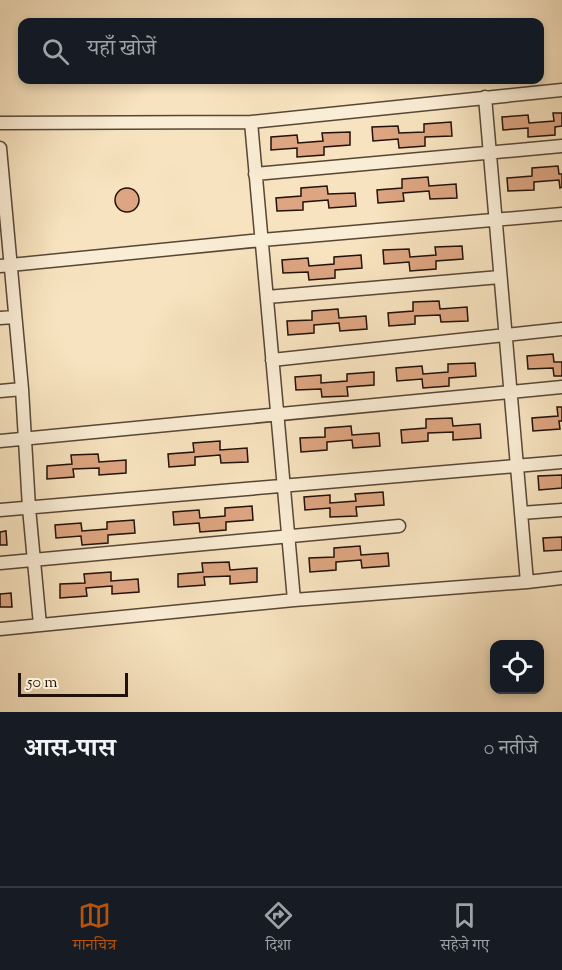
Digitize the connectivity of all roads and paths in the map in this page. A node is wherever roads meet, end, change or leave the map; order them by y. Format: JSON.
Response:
{"nodes":[{"id":1,"x":562,"y":90,"type":"edge"},
{"id":2,"x":485,"y":97,"type":"junction"},
{"id":3,"x":251,"y":122,"type":"junction"},
{"id":4,"x":0,"y":123,"type":"edge"},
{"id":5,"x":562,"y":146,"type":"edge"},
{"id":6,"x":0,"y":148,"type":"edge"},
{"id":7,"x":490,"y":153,"type":"junction"},
{"id":8,"x":255,"y":174,"type":"junction"},
{"id":9,"x":2,"y":199,"type":"edge"},
{"id":10,"x":562,"y":214,"type":"edge"},
{"id":11,"x":495,"y":220,"type":"junction"},
{"id":12,"x":262,"y":240,"type":"junction"},
{"id":13,"x":5,"y":266,"type":"edge"},
{"id":14,"x":500,"y":277,"type":"junction"},
{"id":15,"x":267,"y":297,"type":"junction"},
{"id":16,"x":15,"y":317,"type":"junction"},
{"id":17,"x":0,"y":318,"type":"edge"},
{"id":18,"x":562,"y":329,"type":"edge"},
{"id":19,"x":505,"y":334,"type":"junction"},
{"id":20,"x":272,"y":360,"type":"junction"},
{"id":21,"x":562,"y":387,"type":"edge"},
{"id":22,"x":22,"y":389,"type":"junction"},
{"id":23,"x":0,"y":391,"type":"edge"},
{"id":24,"x":510,"y":392,"type":"junction"},
{"id":25,"x":277,"y":414,"type":"junction"},
{"id":26,"x":25,"y":438,"type":"junction"},
{"id":27,"x":0,"y":441,"type":"edge"},
{"id":28,"x":562,"y":462,"type":"edge"},
{"id":29,"x":517,"y":466,"type":"junction"},
{"id":30,"x":284,"y":486,"type":"junction"},
{"id":31,"x":29,"y":508,"type":"junction"},
{"id":32,"x":0,"y":510,"type":"edge"},
{"id":33,"x":562,"y":510,"type":"edge"},
{"id":34,"x":521,"y":513,"type":"junction"},
{"id":35,"x":399,"y":526,"type":"dead end"},
{"id":36,"x":288,"y":537,"type":"junction"},
{"id":37,"x":34,"y":560,"type":"junction"},
{"id":38,"x":0,"y":563,"type":"edge"},
{"id":39,"x":562,"y":578,"type":"edge"},
{"id":40,"x":527,"y":582,"type":"junction"},
{"id":41,"x":294,"y":600,"type":"junction"},
{"id":42,"x":40,"y":625,"type":"junction"},
{"id":43,"x":0,"y":629,"type":"edge"}],
"edges":[{"from":1,"to":2,"type":"street"},
{"from":2,"to":3,"type":"street"},
{"from":2,"to":7,"type":"street"},
{"from":3,"to":4,"type":"street"},
{"from":3,"to":8,"type":"street"},
{"from":5,"to":7,"type":"street"},
{"from":6,"to":9,"type":"street"},
{"from":7,"to":8,"type":"street"},
{"from":7,"to":11,"type":"street"},
{"from":8,"to":12,"type":"street"},
{"from":9,"to":13,"type":"street"},
{"from":10,"to":11,"type":"street"},
{"from":11,"to":12,"type":"street"},
{"from":11,"to":14,"type":"street"},
{"from":12,"to":13,"type":"street"},
{"from":12,"to":15,"type":"street"},
{"from":13,"to":16,"type":"street"},
{"from":14,"to":15,"type":"street"},
{"from":14,"to":19,"type":"street"},
{"from":15,"to":20,"type":"street"},
{"from":16,"to":17,"type":"street"},
{"from":16,"to":22,"type":"street"},
{"from":18,"to":19,"type":"street"},
{"from":19,"to":20,"type":"street"},
{"from":19,"to":24,"type":"street"},
{"from":20,"to":25,"type":"street"},
{"from":21,"to":24,"type":"street"},
{"from":22,"to":23,"type":"street"},
{"from":22,"to":26,"type":"street"},
{"from":24,"to":25,"type":"street"},
{"from":24,"to":29,"type":"street"},
{"from":25,"to":26,"type":"street"},
{"from":25,"to":30,"type":"street"},
{"from":26,"to":27,"type":"street"},
{"from":26,"to":31,"type":"street"},
{"from":28,"to":29,"type":"street"},
{"from":29,"to":30,"type":"street"},
{"from":29,"to":34,"type":"street"},
{"from":30,"to":31,"type":"street"},
{"from":30,"to":36,"type":"street"},
{"from":31,"to":32,"type":"street"},
{"from":31,"to":37,"type":"street"},
{"from":33,"to":34,"type":"street"},
{"from":34,"to":40,"type":"street"},
{"from":35,"to":36,"type":"street"},
{"from":36,"to":37,"type":"street"},
{"from":36,"to":41,"type":"street"},
{"from":37,"to":38,"type":"street"},
{"from":37,"to":42,"type":"street"},
{"from":39,"to":40,"type":"street"},
{"from":40,"to":41,"type":"street"},
{"from":41,"to":42,"type":"street"},
{"from":42,"to":43,"type":"street"}]}
